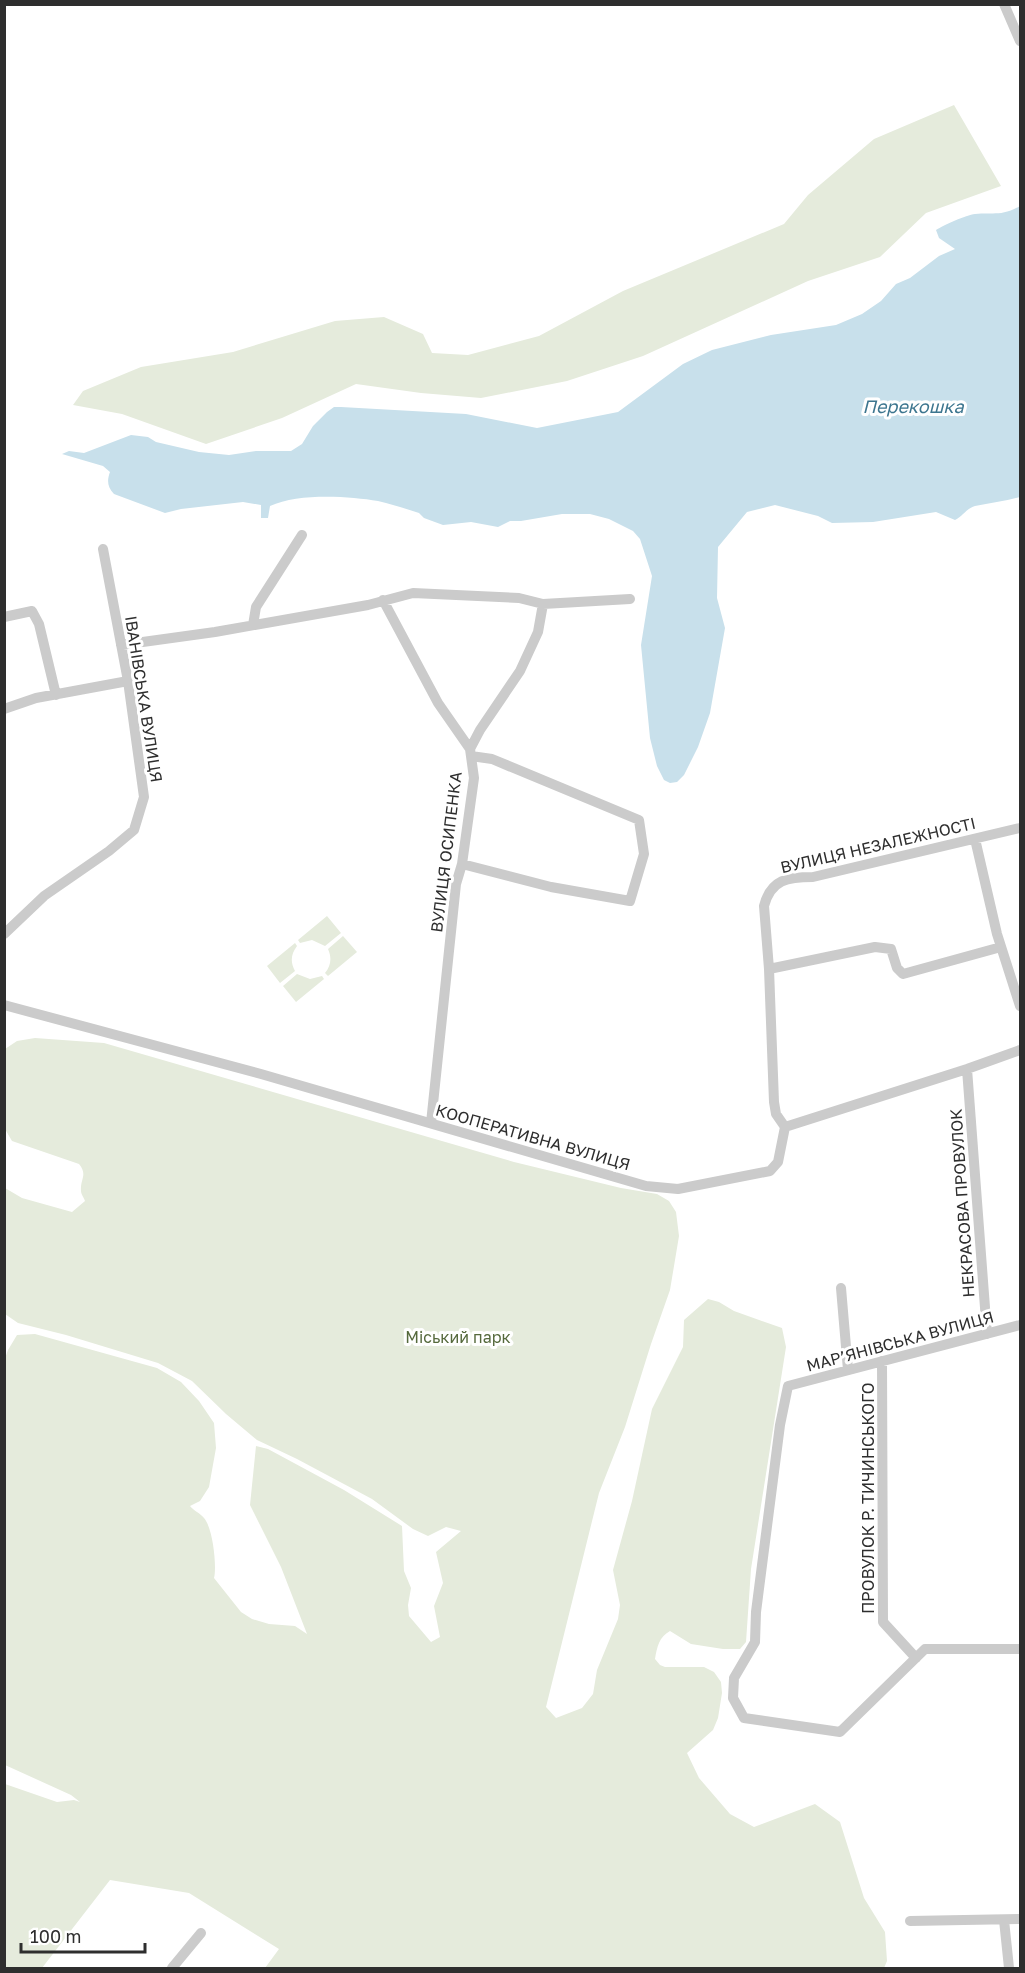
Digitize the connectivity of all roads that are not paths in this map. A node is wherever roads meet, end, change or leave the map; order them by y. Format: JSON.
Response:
{"nodes":[{"id":1,"x":1005,"y":4,"type":"edge"},
{"id":2,"x":1020,"y":41,"type":"edge"},
{"id":3,"x":302,"y":535,"type":"dead end"},
{"id":4,"x":103,"y":549,"type":"dead end"},
{"id":5,"x":630,"y":599,"type":"dead end"},
{"id":6,"x":383,"y":600,"type":"junction"},
{"id":7,"x":543,"y":604,"type":"junction"},
{"id":8,"x":4,"y":617,"type":"edge"},
{"id":9,"x":253,"y":625,"type":"junction"},
{"id":10,"x":121,"y":645,"type":"junction"},
{"id":11,"x":128,"y":681,"type":"junction"},
{"id":12,"x":56,"y":694,"type":"junction"},
{"id":13,"x":4,"y":709,"type":"edge"},
{"id":14,"x":471,"y":752,"type":"junction"},
{"id":15,"x":1020,"y":828,"type":"edge"},
{"id":16,"x":975,"y":839,"type":"junction"},
{"id":17,"x":462,"y":864,"type":"junction"},
{"id":18,"x":4,"y":934,"type":"edge"},
{"id":19,"x":1001,"y":947,"type":"junction"},
{"id":20,"x":769,"y":969,"type":"junction"},
{"id":21,"x":4,"y":1005,"type":"edge"},
{"id":22,"x":1020,"y":1006,"type":"edge"},
{"id":23,"x":1020,"y":1050,"type":"edge"},
{"id":24,"x":967,"y":1069,"type":"junction"},
{"id":25,"x":430,"y":1123,"type":"junction"},
{"id":26,"x":785,"y":1127,"type":"junction"},
{"id":27,"x":842,"y":1288,"type":"dead end"},
{"id":28,"x":1020,"y":1325,"type":"edge"},
{"id":29,"x":987,"y":1334,"type":"junction"},
{"id":30,"x":882,"y":1361,"type":"junction"},
{"id":31,"x":848,"y":1370,"type":"junction"},
{"id":32,"x":1020,"y":1649,"type":"edge"},
{"id":33,"x":916,"y":1658,"type":"junction"},
{"id":34,"x":1020,"y":1919,"type":"edge"},
{"id":35,"x":910,"y":1920,"type":"dead end"},
{"id":36,"x":1004,"y":1920,"type":"junction"},
{"id":37,"x":201,"y":1933,"type":"dead end"},
{"id":38,"x":172,"y":1968,"type":"edge"},
{"id":39,"x":1009,"y":1968,"type":"edge"}],
"edges":[{"from":1,"to":2,"type":"street"},
{"from":3,"to":9,"type":"street"},
{"from":4,"to":10,"type":"street","name":"ІВАНІВСЬКА ВУЛИЦЯ"},
{"from":5,"to":7,"type":"street"},
{"from":6,"to":7,"type":"street"},
{"from":6,"to":9,"type":"street"},
{"from":6,"to":14,"type":"street"},
{"from":7,"to":14,"type":"street","name":"ВУЛИЦЯ ОСИПЕНКА"},
{"from":8,"to":12,"type":"street"},
{"from":9,"to":10,"type":"street"},
{"from":10,"to":11,"type":"street","name":"ІВАНІВСЬКА ВУЛИЦЯ"},
{"from":11,"to":12,"type":"street"},
{"from":11,"to":18,"type":"street","name":"ІВАНІВСЬКА ВУЛИЦЯ"},
{"from":12,"to":13,"type":"street"},
{"from":14,"to":17,"type":"street","name":"ВУЛИЦЯ ОСИПЕНКА"},
{"from":14,"to":17,"type":"street"},
{"from":15,"to":16,"type":"street","name":"ВУЛИЦЯ НЕЗАЛЕЖНОСТІ"},
{"from":16,"to":19,"type":"street"},
{"from":16,"to":20,"type":"street","name":"ВУЛИЦЯ НЕЗАЛЕЖНОСТІ"},
{"from":17,"to":25,"type":"street","name":"ВУЛИЦЯ ОСИПЕНКА"},
{"from":19,"to":20,"type":"street"},
{"from":19,"to":22,"type":"street"},
{"from":20,"to":26,"type":"street","name":"ВУЛИЦЯ НЕЗАЛЕЖНОСТІ"},
{"from":21,"to":25,"type":"street","name":"КООПЕРАТИВНА ВУЛИЦЯ"},
{"from":23,"to":24,"type":"street"},
{"from":24,"to":26,"type":"street"},
{"from":24,"to":29,"type":"street","name":"НЕКРАСОВА ПРОВУЛОК"},
{"from":25,"to":26,"type":"street","name":"КООПЕРАТИВНА ВУЛИЦЯ"},
{"from":27,"to":31,"type":"street"},
{"from":28,"to":29,"type":"street","name":"МАР’ЯНІВСЬКА ВУЛИЦЯ"},
{"from":29,"to":30,"type":"street","name":"МАР’ЯНІВСЬКА ВУЛИЦЯ"},
{"from":30,"to":31,"type":"street","name":"МАР’ЯНІВСЬКА ВУЛИЦЯ"},
{"from":30,"to":33,"type":"street","name":"ПРОВУЛОК Р. ТИЧИНСЬКОГО"},
{"from":31,"to":33,"type":"street","name":"МАР’ЯНІВСЬКА ВУЛИЦЯ"},
{"from":32,"to":33,"type":"street"},
{"from":34,"to":36,"type":"street"},
{"from":35,"to":36,"type":"street"},
{"from":36,"to":39,"type":"street"},
{"from":37,"to":38,"type":"street"}]}
